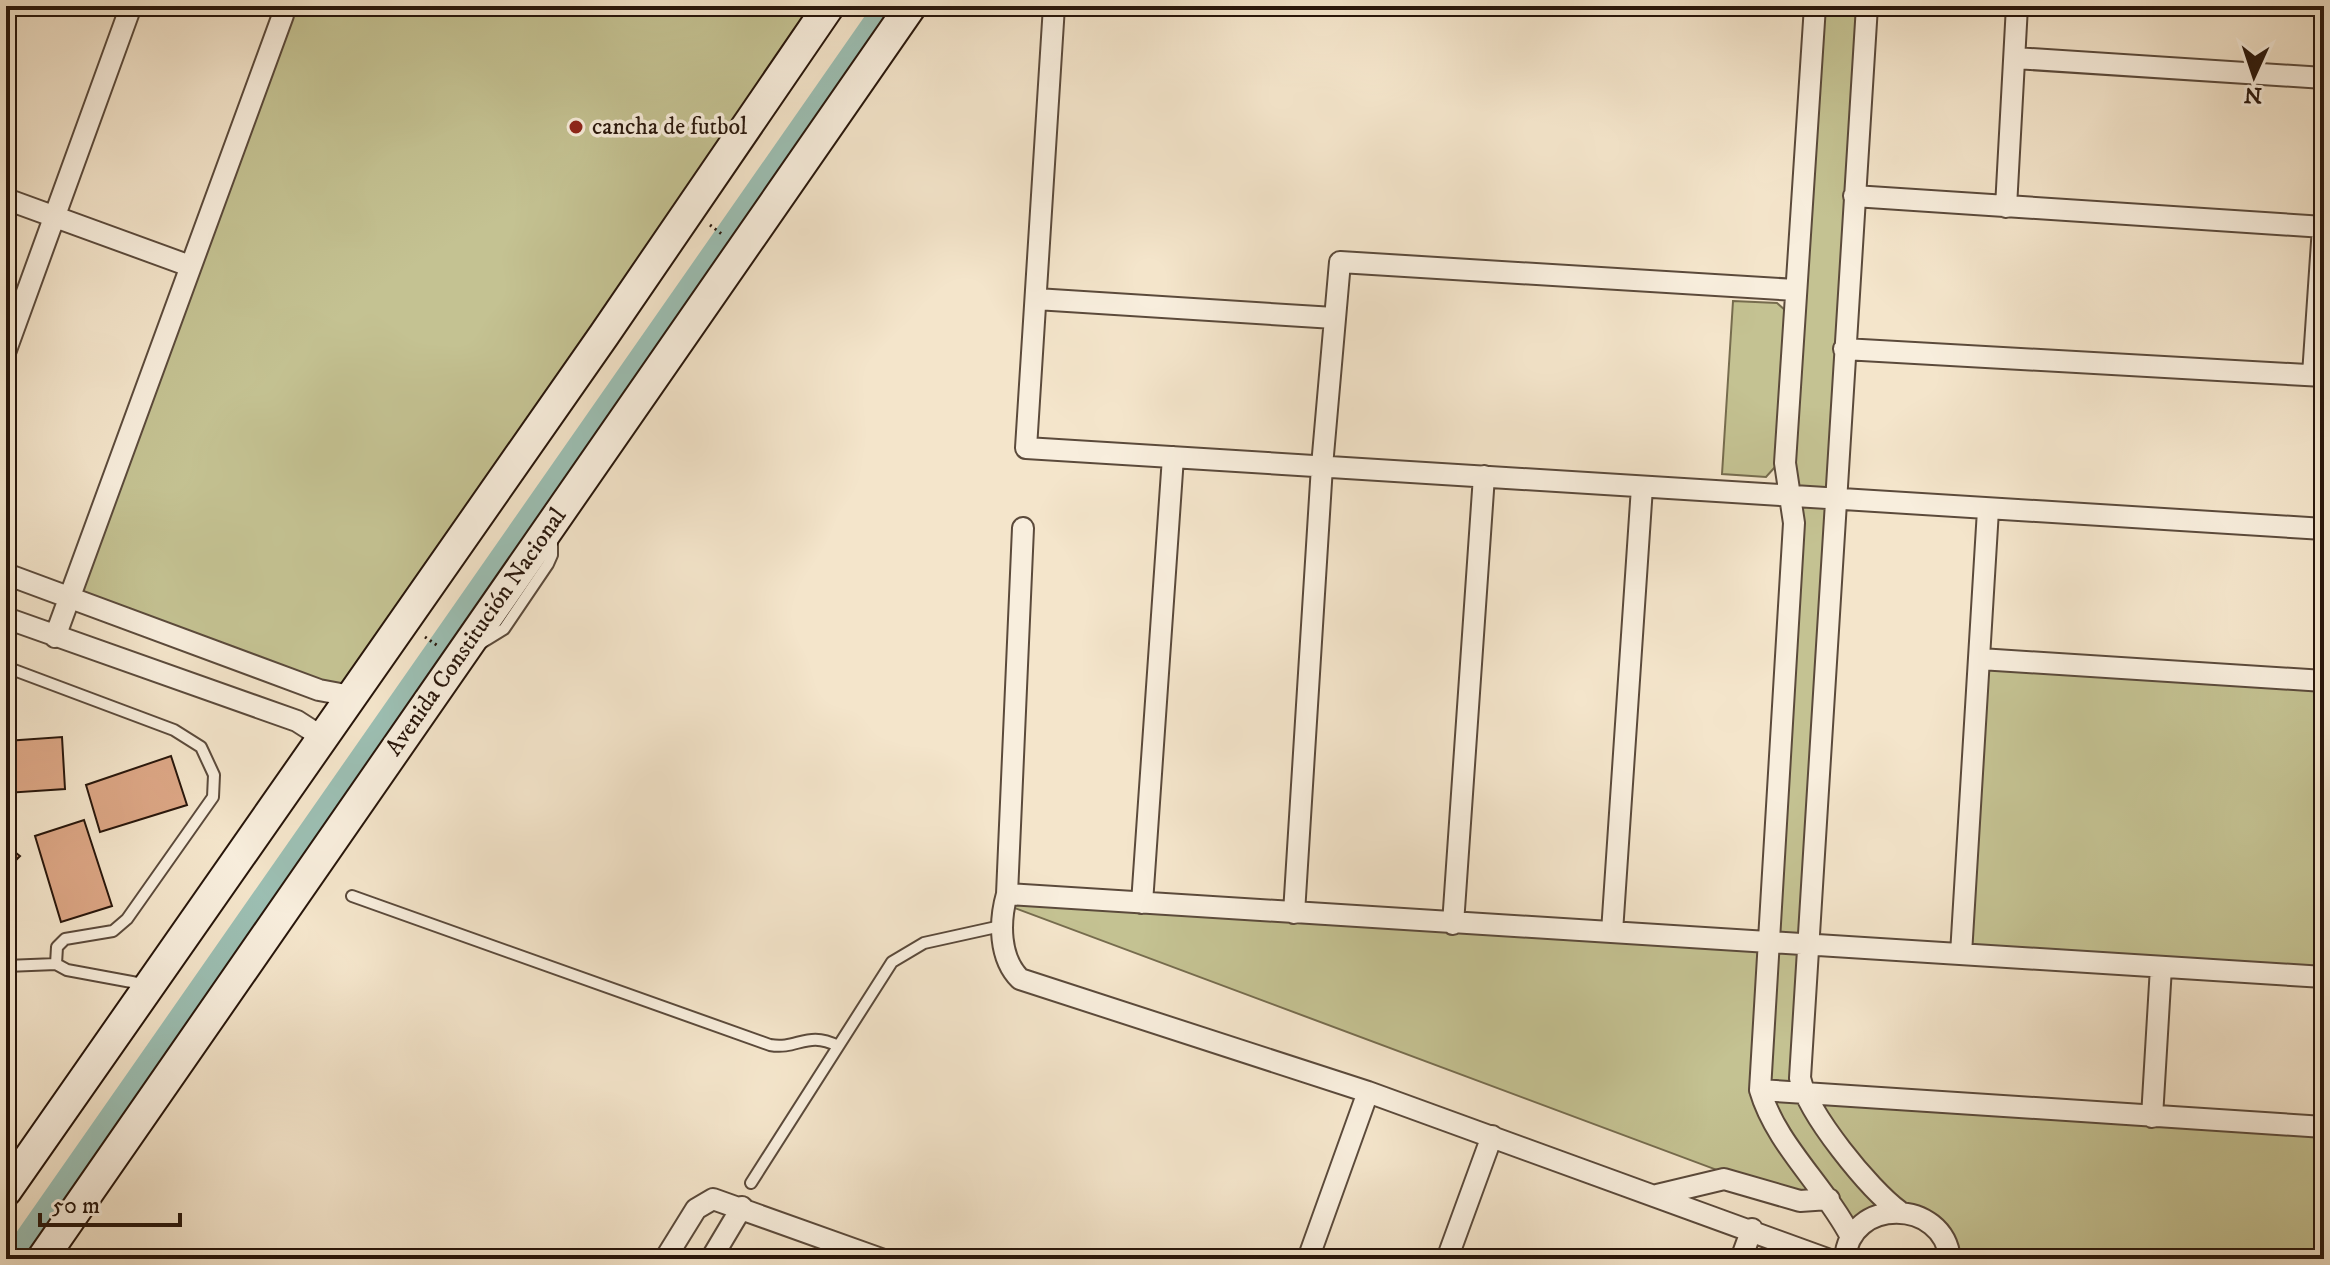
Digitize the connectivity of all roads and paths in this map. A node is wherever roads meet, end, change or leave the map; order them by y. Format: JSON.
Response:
{"nodes":[{"id":1,"x":131,"y":6,"type":"edge"},
{"id":2,"x":282,"y":6,"type":"edge"},
{"id":3,"x":829,"y":6,"type":"edge"},
{"id":4,"x":911,"y":6,"type":"edge"},
{"id":5,"x":1054,"y":6,"type":"edge"},
{"id":6,"x":1815,"y":6,"type":"edge"},
{"id":7,"x":1867,"y":6,"type":"edge"},
{"id":8,"x":2017,"y":6,"type":"edge"},
{"id":9,"x":2015,"y":58,"type":"junction"},
{"id":10,"x":2324,"y":78,"type":"edge"},
{"id":11,"x":1854,"y":196,"type":"junction"},
{"id":12,"x":6,"y":199,"type":"edge"},
{"id":13,"x":2006,"y":207,"type":"junction"},
{"id":14,"x":689,"y":210,"type":"junction"},
{"id":15,"x":55,"y":216,"type":"junction"},
{"id":16,"x":2323,"y":227,"type":"edge"},
{"id":17,"x":742,"y":249,"type":"junction"},
{"id":18,"x":190,"y":266,"type":"junction"},
{"id":19,"x":1796,"y":290,"type":"junction"},
{"id":20,"x":1036,"y":299,"type":"junction"},
{"id":21,"x":1334,"y":318,"type":"junction"},
{"id":22,"x":1844,"y":349,"type":"junction"},
{"id":23,"x":6,"y":350,"type":"edge"},
{"id":24,"x":2318,"y":375,"type":"edge"},
{"id":25,"x":1173,"y":457,"type":"junction"},
{"id":26,"x":1322,"y":466,"type":"junction"},
{"id":27,"x":1484,"y":476,"type":"junction"},
{"id":28,"x":1642,"y":487,"type":"junction"},
{"id":29,"x":1791,"y":496,"type":"junction"},
{"id":30,"x":1836,"y":500,"type":"junction"},
{"id":31,"x":1988,"y":510,"type":"junction"},
{"id":32,"x":1023,"y":528,"type":"dead end"},
{"id":33,"x":2324,"y":529,"type":"edge"},
{"id":34,"x":6,"y":574,"type":"edge"},
{"id":35,"x":69,"y":597,"type":"junction"},
{"id":36,"x":6,"y":618,"type":"edge"},
{"id":37,"x":402,"y":623,"type":"junction"},
{"id":38,"x":55,"y":637,"type":"junction"},
{"id":39,"x":460,"y":656,"type":"junction"},
{"id":40,"x":1980,"y":659,"type":"junction"},
{"id":41,"x":6,"y":667,"type":"edge"},
{"id":42,"x":2324,"y":681,"type":"edge"},
{"id":43,"x":351,"y":696,"type":"junction"},
{"id":44,"x":322,"y":737,"type":"junction"},
{"id":45,"x":1007,"y":894,"type":"junction"},
{"id":46,"x":352,"y":896,"type":"dead end"},
{"id":47,"x":1142,"y":903,"type":"junction"},
{"id":48,"x":1294,"y":913,"type":"junction"},
{"id":49,"x":1453,"y":924,"type":"junction"},
{"id":50,"x":1001,"y":926,"type":"junction"},
{"id":51,"x":1612,"y":932,"type":"junction"},
{"id":52,"x":1770,"y":943,"type":"junction"},
{"id":53,"x":1807,"y":944,"type":"junction"},
{"id":54,"x":1961,"y":954,"type":"junction"},
{"id":55,"x":56,"y":964,"type":"junction"},
{"id":56,"x":6,"y":966,"type":"edge"},
{"id":57,"x":2161,"y":967,"type":"junction"},
{"id":58,"x":2324,"y":977,"type":"edge"},
{"id":59,"x":150,"y":985,"type":"junction"},
{"id":60,"x":838,"y":1046,"type":"junction"},
{"id":61,"x":1760,"y":1090,"type":"junction"},
{"id":62,"x":1368,"y":1092,"type":"junction"},
{"id":63,"x":1803,"y":1092,"type":"junction"},
{"id":64,"x":2152,"y":1117,"type":"junction"},
{"id":65,"x":2324,"y":1127,"type":"edge"},
{"id":66,"x":1492,"y":1136,"type":"junction"},
{"id":67,"x":751,"y":1183,"type":"dead end"},
{"id":68,"x":6,"y":1191,"type":"edge"},
{"id":69,"x":1657,"y":1195,"type":"junction"},
{"id":70,"x":1829,"y":1199,"type":"junction"},
{"id":71,"x":742,"y":1207,"type":"junction"},
{"id":72,"x":1899,"y":1211,"type":"junction"},
{"id":73,"x":1752,"y":1229,"type":"junction"},
{"id":74,"x":1851,"y":1237,"type":"junction"},
{"id":75,"x":1955,"y":1257,"type":"edge"},
{"id":76,"x":42,"y":1259,"type":"edge"},
{"id":77,"x":665,"y":1259,"type":"edge"},
{"id":78,"x":711,"y":1259,"type":"edge"},
{"id":79,"x":881,"y":1259,"type":"edge"},
{"id":80,"x":1308,"y":1259,"type":"edge"},
{"id":81,"x":1447,"y":1259,"type":"edge"},
{"id":82,"x":1741,"y":1259,"type":"edge"},
{"id":83,"x":1827,"y":1259,"type":"edge"},
{"id":84,"x":1845,"y":1259,"type":"edge"}],
"edges":[{"from":1,"to":15,"type":"street"},
{"from":2,"to":18,"type":"street"},
{"from":3,"to":14,"type":"main road"},
{"from":4,"to":17,"type":"main road","name":"Avenida Constitución Nacional"},
{"from":5,"to":20,"type":"street"},
{"from":6,"to":19,"type":"street"},
{"from":7,"to":11,"type":"street"},
{"from":8,"to":9,"type":"street"},
{"from":9,"to":10,"type":"street"},
{"from":9,"to":13,"type":"street"},
{"from":11,"to":13,"type":"street"},
{"from":11,"to":22,"type":"street"},
{"from":12,"to":15,"type":"street"},
{"from":13,"to":16,"type":"street"},
{"from":14,"to":17,"type":"path"},
{"from":14,"to":37,"type":"main road"},
{"from":15,"to":18,"type":"street"},
{"from":15,"to":23,"type":"street"},
{"from":16,"to":24,"type":"street"},
{"from":17,"to":39,"type":"main road","name":"Avenida Constitución Nacional"},
{"from":18,"to":35,"type":"street"},
{"from":19,"to":21,"type":"street"},
{"from":19,"to":29,"type":"street"},
{"from":20,"to":21,"type":"street"},
{"from":20,"to":25,"type":"street"},
{"from":21,"to":26,"type":"street"},
{"from":22,"to":24,"type":"street"},
{"from":22,"to":30,"type":"street"},
{"from":25,"to":26,"type":"street"},
{"from":25,"to":47,"type":"street"},
{"from":26,"to":27,"type":"street"},
{"from":26,"to":48,"type":"street"},
{"from":27,"to":28,"type":"street"},
{"from":27,"to":49,"type":"street"},
{"from":28,"to":29,"type":"street"},
{"from":28,"to":51,"type":"street"},
{"from":29,"to":30,"type":"street"},
{"from":29,"to":52,"type":"street"},
{"from":30,"to":31,"type":"street"},
{"from":30,"to":53,"type":"street"},
{"from":31,"to":33,"type":"street"},
{"from":31,"to":40,"type":"street"},
{"from":32,"to":45,"type":"street"},
{"from":34,"to":35,"type":"street"},
{"from":35,"to":38,"type":"street"},
{"from":35,"to":43,"type":"street"},
{"from":36,"to":38,"type":"street"},
{"from":37,"to":39,"type":"path"},
{"from":37,"to":43,"type":"main road"},
{"from":38,"to":44,"type":"street"},
{"from":39,"to":76,"type":"main road","name":"Avenida Constitución Nacional"},
{"from":40,"to":42,"type":"street"},
{"from":40,"to":54,"type":"street"},
{"from":41,"to":55,"type":"lane"},
{"from":43,"to":44,"type":"main road"},
{"from":44,"to":59,"type":"main road"},
{"from":45,"to":47,"type":"street"},
{"from":45,"to":50,"type":"street"},
{"from":46,"to":60,"type":"lane"},
{"from":47,"to":48,"type":"street"},
{"from":48,"to":49,"type":"street"},
{"from":49,"to":51,"type":"street"},
{"from":50,"to":60,"type":"lane"},
{"from":50,"to":62,"type":"street"},
{"from":51,"to":52,"type":"street"},
{"from":52,"to":53,"type":"street"},
{"from":52,"to":61,"type":"street"},
{"from":53,"to":54,"type":"street"},
{"from":53,"to":63,"type":"street"},
{"from":54,"to":57,"type":"street"},
{"from":55,"to":56,"type":"lane"},
{"from":55,"to":59,"type":"lane"},
{"from":57,"to":58,"type":"street"},
{"from":57,"to":64,"type":"street"},
{"from":59,"to":68,"type":"main road"},
{"from":60,"to":67,"type":"lane"},
{"from":61,"to":63,"type":"street"},
{"from":61,"to":70,"type":"street"},
{"from":62,"to":66,"type":"street"},
{"from":62,"to":80,"type":"street"},
{"from":63,"to":64,"type":"street"},
{"from":63,"to":72,"type":"street"},
{"from":64,"to":65,"type":"street"},
{"from":66,"to":69,"type":"street"},
{"from":66,"to":81,"type":"street"},
{"from":69,"to":70,"type":"street"},
{"from":69,"to":73,"type":"street"},
{"from":70,"to":74,"type":"street"},
{"from":71,"to":77,"type":"street"},
{"from":71,"to":78,"type":"street"},
{"from":71,"to":79,"type":"street"},
{"from":72,"to":74,"type":"street"},
{"from":72,"to":75,"type":"street"},
{"from":73,"to":82,"type":"street"},
{"from":73,"to":83,"type":"street"},
{"from":74,"to":84,"type":"street"}]}
